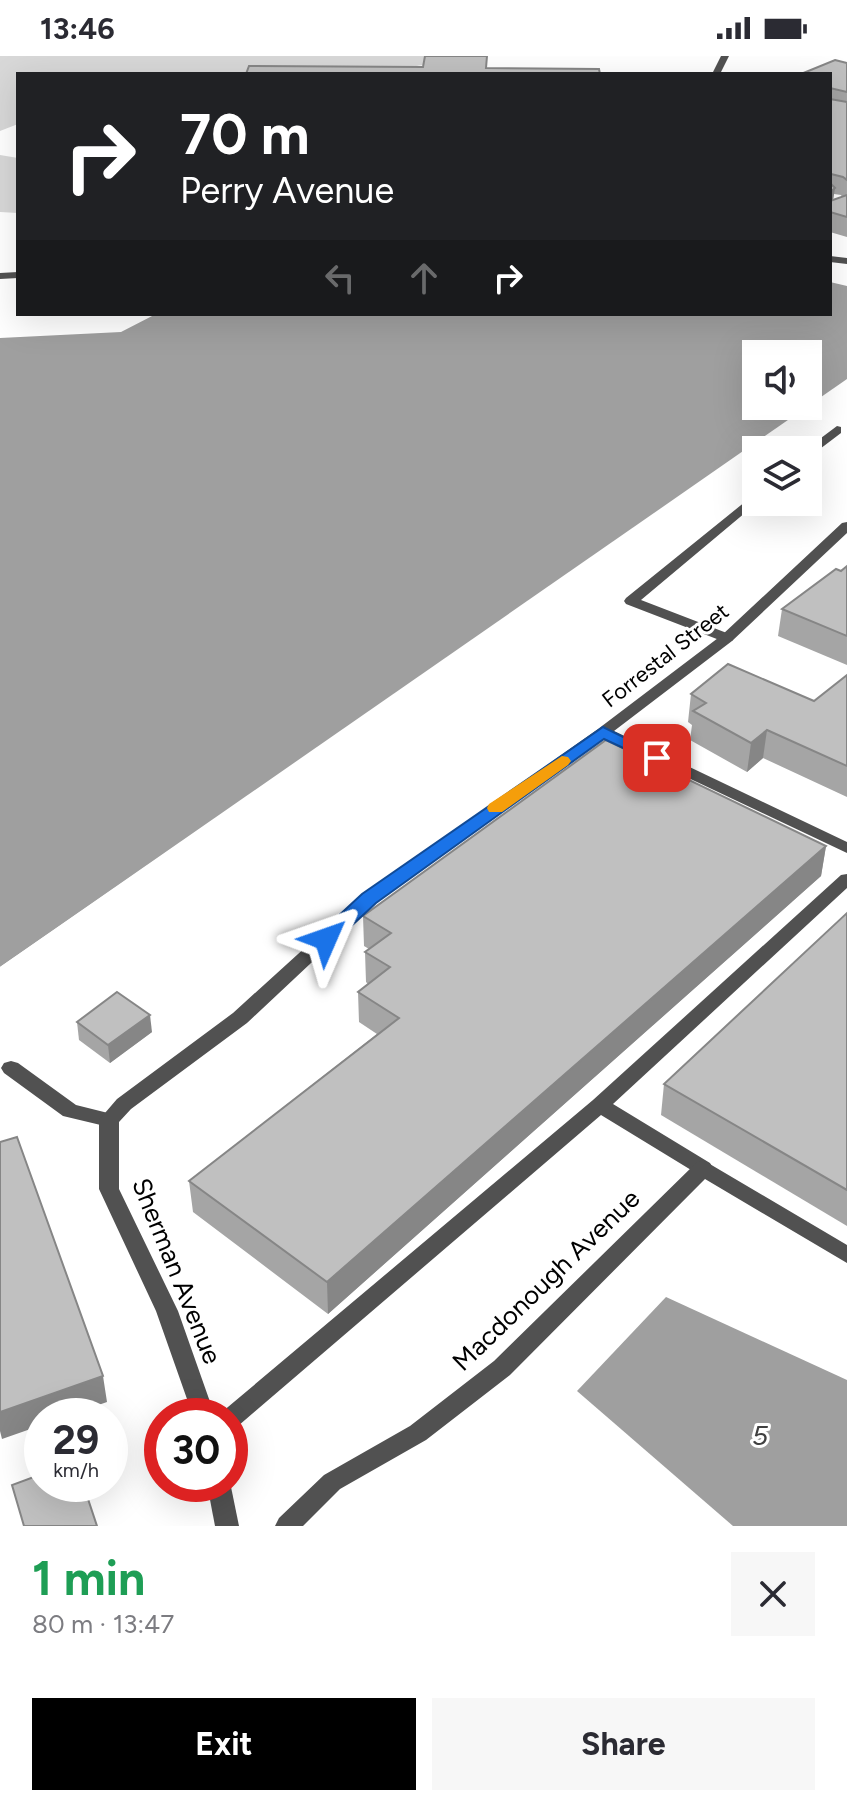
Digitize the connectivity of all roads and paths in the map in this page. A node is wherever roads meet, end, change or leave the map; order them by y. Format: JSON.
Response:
{"nodes":[{"id":1,"x":837,"y":430,"type":"dead end"},
{"id":2,"x":822,"y":442,"type":"edge"},
{"id":3,"x":742,"y":509,"type":"edge"},
{"id":4,"x":847,"y":526,"type":"edge"},
{"id":5,"x":727,"y":638,"type":"junction"},
{"id":6,"x":603,"y":732,"type":"junction"},
{"id":7,"x":847,"y":848,"type":"edge"},
{"id":8,"x":847,"y":879,"type":"edge"},
{"id":9,"x":11,"y":1068,"type":"dead end"},
{"id":10,"x":600,"y":1105,"type":"junction"},
{"id":11,"x":117,"y":1112,"type":"junction"},
{"id":12,"x":703,"y":1168,"type":"junction"},
{"id":13,"x":847,"y":1255,"type":"edge"},
{"id":14,"x":198,"y":1398,"type":"edge"},
{"id":15,"x":248,"y":1404,"type":"edge"},
{"id":16,"x":222,"y":1502,"type":"edge"},
{"id":17,"x":227,"y":1526,"type":"edge"},
{"id":18,"x":287,"y":1526,"type":"edge"}],
"edges":[{"from":1,"to":2,"type":"street"},
{"from":3,"to":5,"type":"street"},
{"from":4,"to":5,"type":"street","name":"Forrestal Street"},
{"from":5,"to":6,"type":"street","name":"Forrestal Street"},
{"from":6,"to":7,"type":"street"},
{"from":6,"to":11,"type":"street","name":"Forrestal Street"},
{"from":8,"to":10,"type":"street"},
{"from":9,"to":11,"type":"street"},
{"from":10,"to":12,"type":"street"},
{"from":10,"to":15,"type":"street"},
{"from":11,"to":14,"type":"street","name":"Sherman Avenue"},
{"from":12,"to":13,"type":"street"},
{"from":12,"to":18,"type":"street","name":"Macdonough Avenue"},
{"from":16,"to":17,"type":"street"}]}
